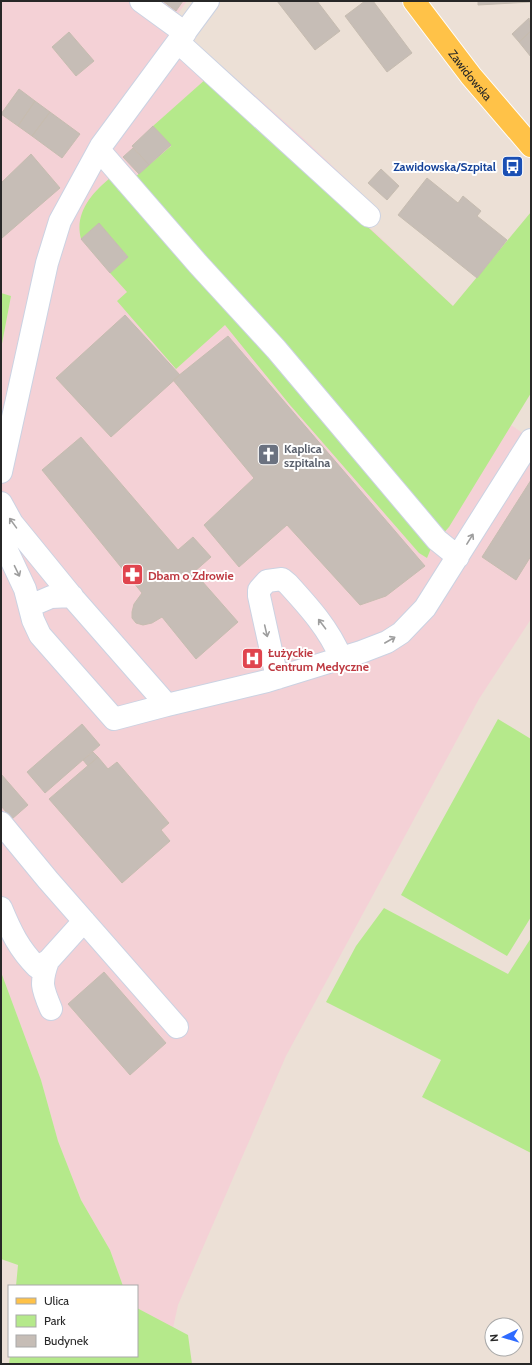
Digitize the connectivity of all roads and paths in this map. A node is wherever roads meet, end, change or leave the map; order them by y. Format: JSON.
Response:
{"nodes":[{"id":1,"x":141,"y":1,"type":"edge"},
{"id":2,"x":208,"y":1,"type":"edge"},
{"id":3,"x":414,"y":1,"type":"edge"},
{"id":4,"x":181,"y":38,"type":"junction"},
{"id":5,"x":531,"y":146,"type":"edge"},
{"id":6,"x":99,"y":150,"type":"junction"},
{"id":7,"x":369,"y":216,"type":"dead end"},
{"id":8,"x":531,"y":440,"type":"edge"},
{"id":9,"x":1,"y":472,"type":"edge"},
{"id":10,"x":1,"y":504,"type":"edge"},
{"id":11,"x":1,"y":538,"type":"edge"},
{"id":12,"x":458,"y":557,"type":"junction"},
{"id":13,"x":72,"y":596,"type":"junction"},
{"id":14,"x":30,"y":606,"type":"junction"},
{"id":15,"x":341,"y":658,"type":"junction"},
{"id":16,"x":277,"y":678,"type":"junction"},
{"id":17,"x":167,"y":705,"type":"junction"},
{"id":18,"x":1,"y":823,"type":"edge"},
{"id":19,"x":1,"y":908,"type":"edge"},
{"id":20,"x":84,"y":921,"type":"junction"},
{"id":21,"x":48,"y":961,"type":"junction"},
{"id":22,"x":51,"y":1008,"type":"dead end"},
{"id":23,"x":177,"y":1027,"type":"dead end"}],
"edges":[{"from":1,"to":4,"type":"lane"},
{"from":2,"to":4,"type":"lane"},
{"from":3,"to":5,"type":"main road","name":"Zawidowska"},
{"from":4,"to":6,"type":"lane"},
{"from":4,"to":7,"type":"lane"},
{"from":6,"to":9,"type":"lane"},
{"from":6,"to":12,"type":"lane"},
{"from":12,"to":8,"type":"lane","one_way":true},
{"from":13,"to":10,"type":"lane","one_way":true},
{"from":11,"to":14,"type":"lane","one_way":true},
{"from":15,"to":12,"type":"lane","one_way":true},
{"from":13,"to":14,"type":"lane"},
{"from":13,"to":17,"type":"lane"},
{"from":14,"to":17,"type":"lane"},
{"from":15,"to":16,"type":"lane"},
{"from":15,"to":16,"type":"lane","one_way":true},
{"from":16,"to":17,"type":"lane"},
{"from":18,"to":20,"type":"lane"},
{"from":19,"to":21,"type":"lane"},
{"from":20,"to":21,"type":"lane"},
{"from":20,"to":23,"type":"lane"},
{"from":21,"to":22,"type":"lane"}]}
